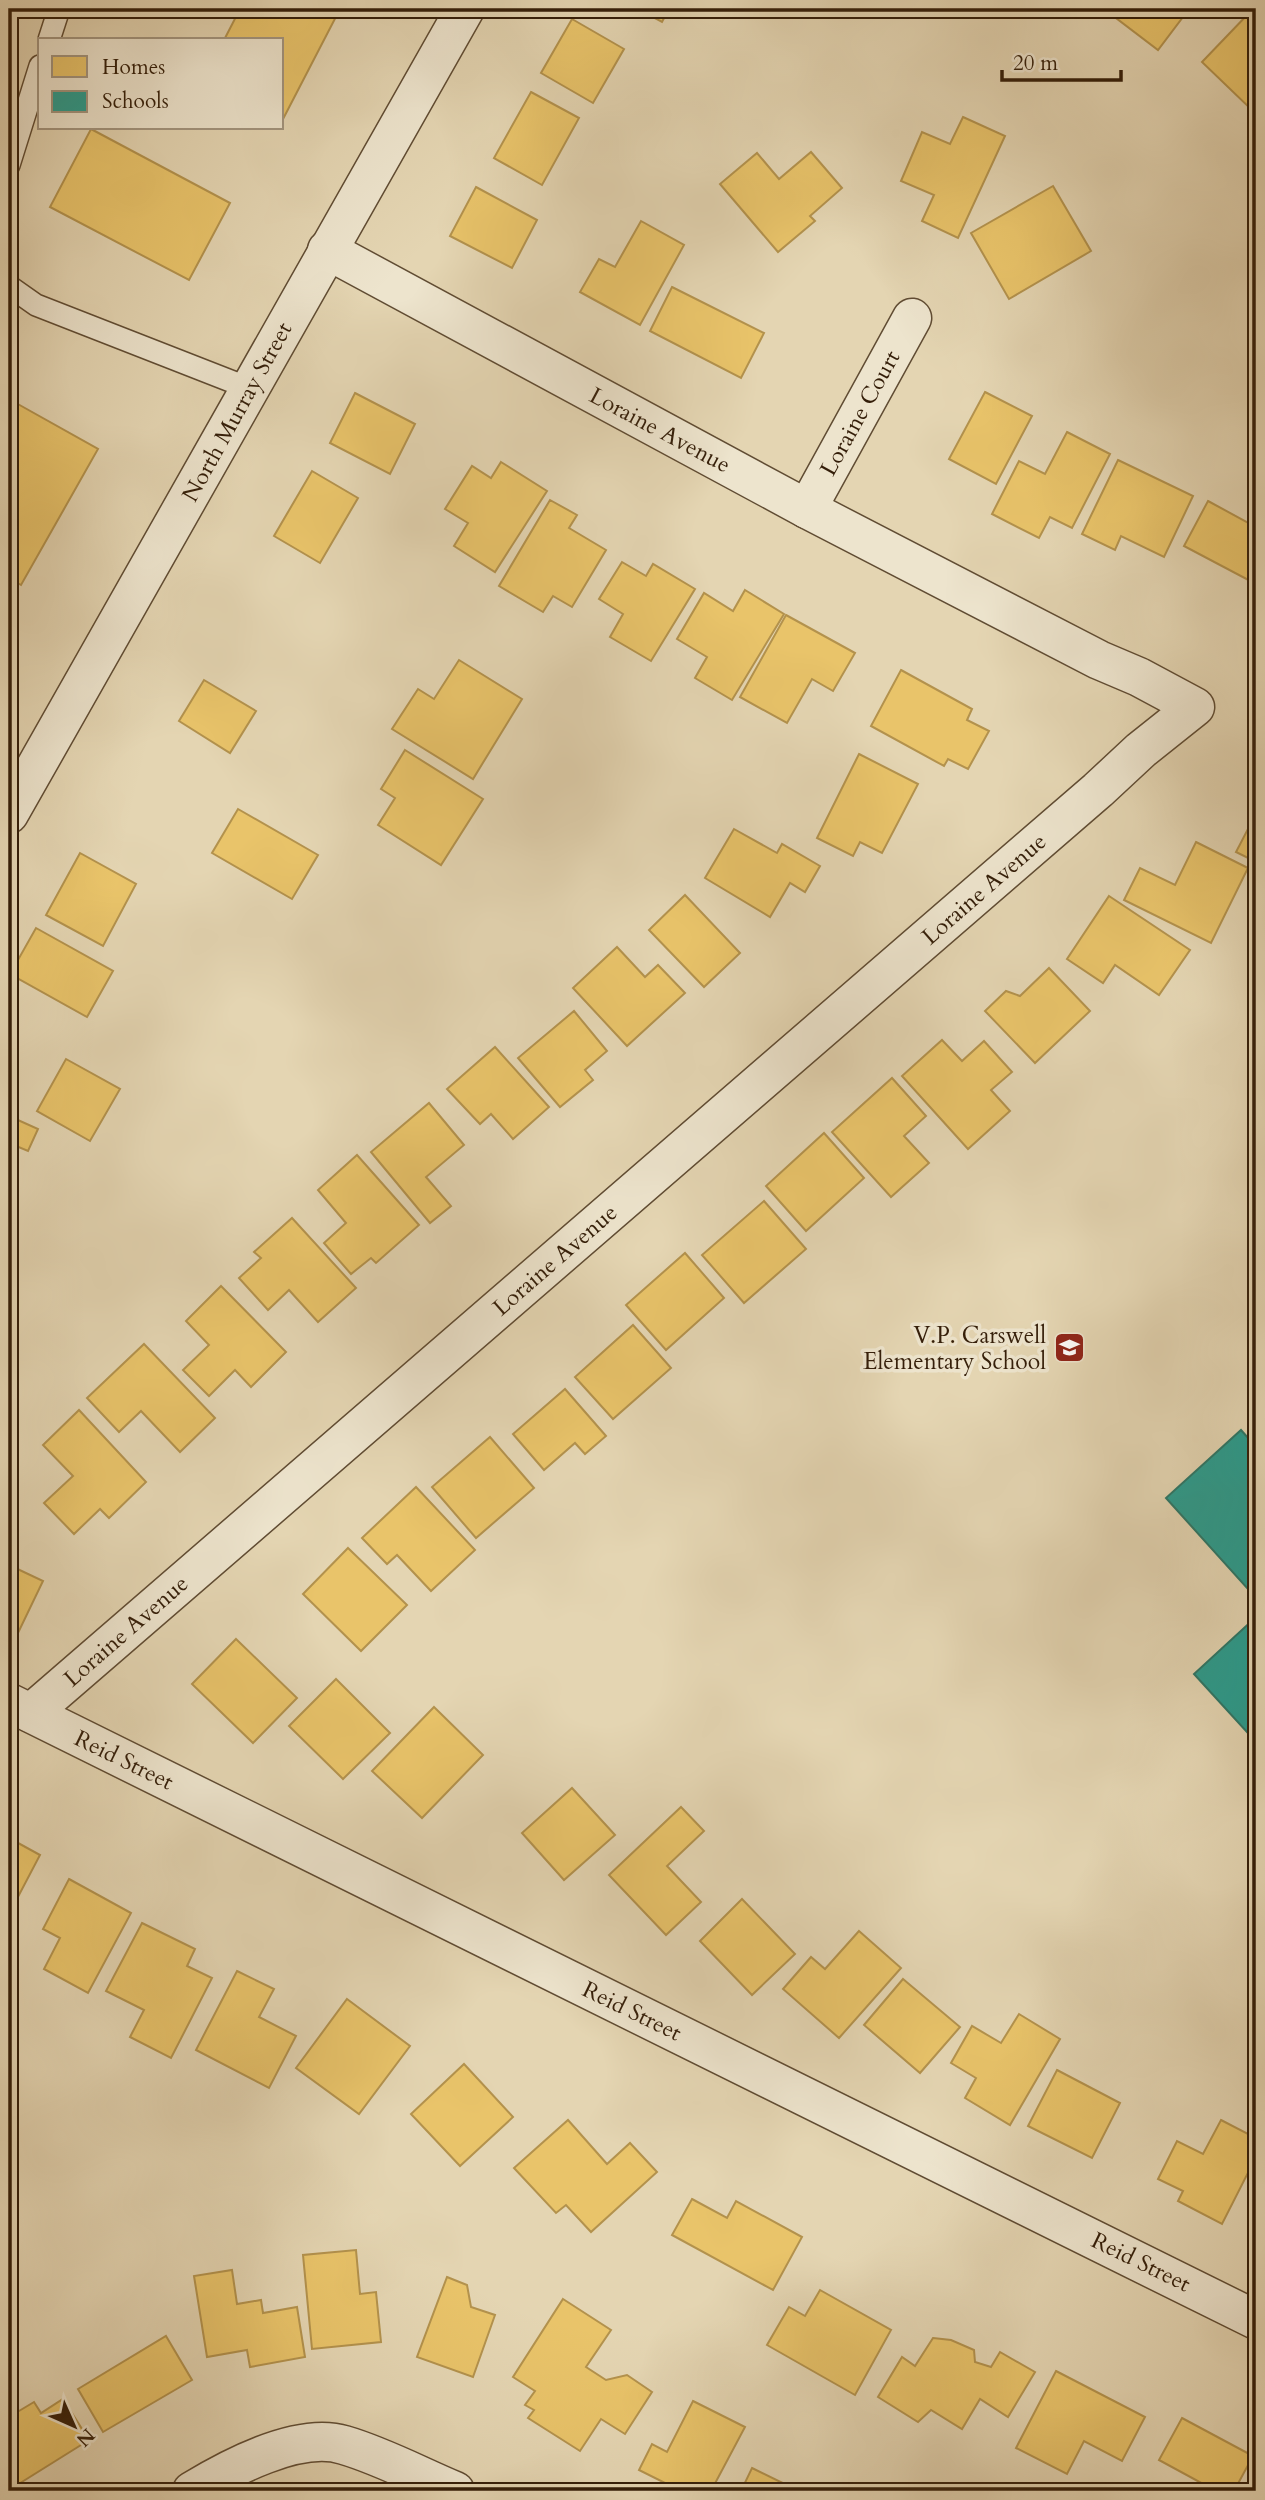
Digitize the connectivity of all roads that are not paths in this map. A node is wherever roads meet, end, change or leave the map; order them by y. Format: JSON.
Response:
{"nodes":[{"id":1,"x":59,"y":9,"type":"edge"},
{"id":2,"x":465,"y":9,"type":"edge"},
{"id":3,"x":49,"y":38,"type":"edge"},
{"id":4,"x":38,"y":72,"type":"edge"},
{"id":5,"x":9,"y":165,"type":"edge"},
{"id":6,"x":327,"y":250,"type":"junction"},
{"id":7,"x":9,"y":286,"type":"edge"},
{"id":8,"x":912,"y":318,"type":"dead end"},
{"id":9,"x":251,"y":388,"type":"junction"},
{"id":10,"x":807,"y":509,"type":"junction"},
{"id":11,"x":9,"y":814,"type":"edge"},
{"id":12,"x":20,"y":1708,"type":"edge"},
{"id":13,"x":1256,"y":2319,"type":"edge"},
{"id":14,"x":192,"y":2491,"type":"edge"},
{"id":15,"x":454,"y":2491,"type":"edge"}],
"edges":[{"from":1,"to":3,"type":"lane"},
{"from":2,"to":6,"type":"street","name":"North Murray Street"},
{"from":4,"to":5,"type":"lane"},
{"from":6,"to":9,"type":"street","name":"North Murray Street"},
{"from":6,"to":10,"type":"street","name":"Loraine Avenue"},
{"from":7,"to":9,"type":"lane"},
{"from":8,"to":10,"type":"street","name":"Loraine Court"},
{"from":9,"to":11,"type":"street","name":"North Murray Street"},
{"from":10,"to":12,"type":"street","name":"Loraine Avenue"},
{"from":12,"to":13,"type":"street","name":"Reid Street"},
{"from":14,"to":15,"type":"street"}]}
